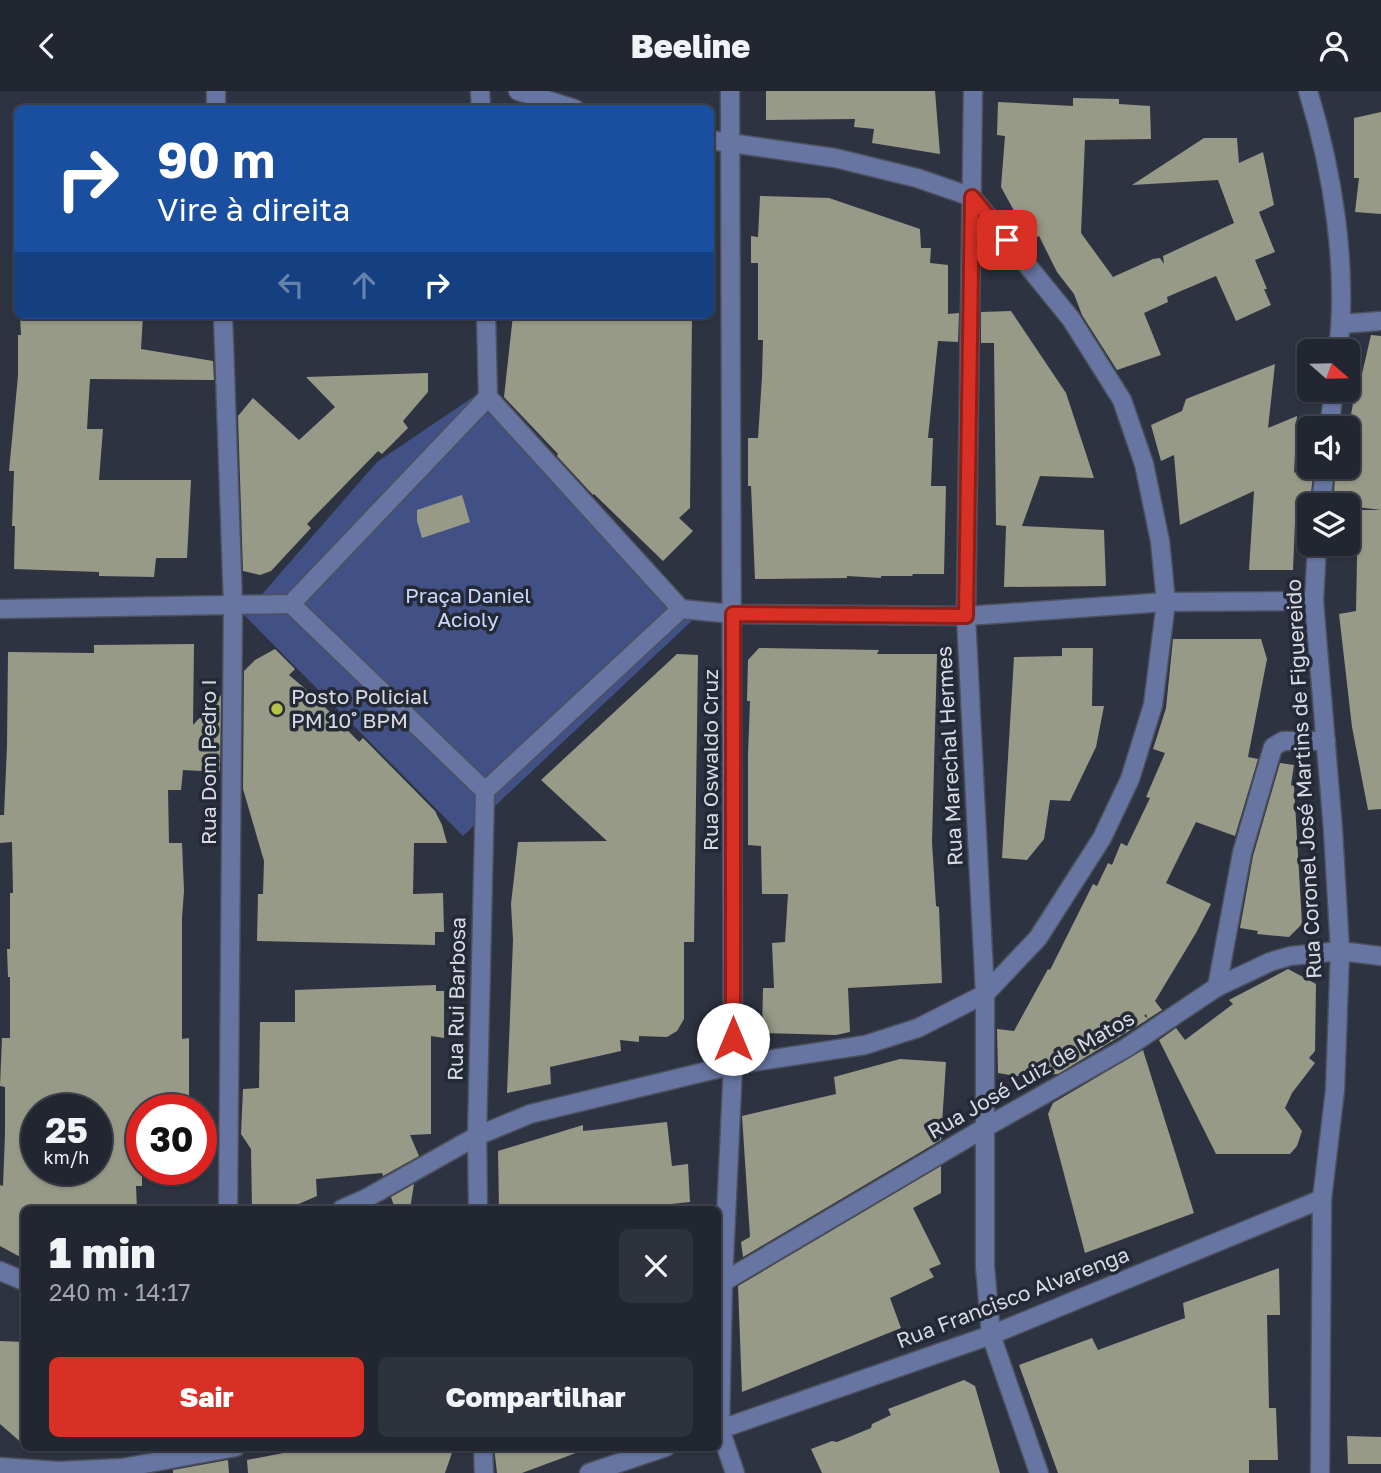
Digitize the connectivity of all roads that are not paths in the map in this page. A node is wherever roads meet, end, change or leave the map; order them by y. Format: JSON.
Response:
{"nodes":[{"id":1,"x":518,"y":91,"type":"edge"},
{"id":2,"x":730,"y":91,"type":"edge"},
{"id":3,"x":973,"y":91,"type":"edge"},
{"id":4,"x":1308,"y":91,"type":"edge"},
{"id":5,"x":562,"y":105,"type":"edge"},
{"id":6,"x":714,"y":141,"type":"edge"},
{"id":7,"x":731,"y":145,"type":"junction"},
{"id":8,"x":972,"y":197,"type":"junction"},
{"id":9,"x":223,"y":319,"type":"edge"},
{"id":10,"x":486,"y":319,"type":"edge"},
{"id":11,"x":1381,"y":321,"type":"edge"},
{"id":12,"x":1341,"y":324,"type":"junction"},
{"id":13,"x":1339,"y":339,"type":"edge"},
{"id":14,"x":488,"y":397,"type":"junction"},
{"id":15,"x":1316,"y":556,"type":"edge"},
{"id":16,"x":1314,"y":601,"type":"junction"},
{"id":17,"x":1166,"y":602,"type":"junction"},
{"id":18,"x":291,"y":604,"type":"junction"},
{"id":19,"x":233,"y":605,"type":"junction"},
{"id":20,"x":681,"y":609,"type":"junction"},
{"id":21,"x":0,"y":610,"type":"edge"},
{"id":22,"x":733,"y":614,"type":"junction"},
{"id":23,"x":966,"y":616,"type":"junction"},
{"id":24,"x":1326,"y":741,"type":"junction"},
{"id":25,"x":485,"y":790,"type":"junction"},
{"id":26,"x":1340,"y":951,"type":"junction"},
{"id":27,"x":1381,"y":955,"type":"edge"},
{"id":28,"x":1217,"y":987,"type":"junction"},
{"id":29,"x":985,"y":994,"type":"junction"},
{"id":30,"x":733,"y":1065,"type":"junction"},
{"id":31,"x":986,"y":1127,"type":"junction"},
{"id":32,"x":477,"y":1136,"type":"junction"},
{"id":33,"x":1322,"y":1199,"type":"junction"},
{"id":34,"x":228,"y":1206,"type":"edge"},
{"id":35,"x":349,"y":1206,"type":"edge"},
{"id":36,"x":478,"y":1206,"type":"edge"},
{"id":37,"x":721,"y":1266,"type":"edge"},
{"id":38,"x":0,"y":1271,"type":"edge"},
{"id":39,"x":21,"y":1280,"type":"edge"},
{"id":40,"x":721,"y":1282,"type":"edge"},
{"id":41,"x":991,"y":1335,"type":"junction"},
{"id":42,"x":721,"y":1428,"type":"edge"},
{"id":43,"x":721,"y":1434,"type":"edge"},
{"id":44,"x":213,"y":1451,"type":"edge"},
{"id":45,"x":483,"y":1451,"type":"edge"},
{"id":46,"x":654,"y":1451,"type":"edge"},
{"id":47,"x":1,"y":1470,"type":"edge"},
{"id":48,"x":484,"y":1473,"type":"edge"},
{"id":49,"x":589,"y":1473,"type":"edge"},
{"id":50,"x":735,"y":1473,"type":"edge"},
{"id":51,"x":1039,"y":1473,"type":"edge"},
{"id":52,"x":1320,"y":1473,"type":"edge"}],
"edges":[{"from":1,"to":5,"type":"street"},
{"from":2,"to":7,"type":"street","name":"Rua Oswaldo Cruz"},
{"from":3,"to":8,"type":"street","name":"Rua Marechal Hermes"},
{"from":4,"to":12,"type":"street"},
{"from":6,"to":7,"type":"street"},
{"from":7,"to":8,"type":"street"},
{"from":7,"to":22,"type":"street","name":"Rua Oswaldo Cruz"},
{"from":8,"to":17,"type":"street"},
{"from":8,"to":23,"type":"street","name":"Rua Marechal Hermes"},
{"from":9,"to":19,"type":"street","name":"Rua Dom Pedro I"},
{"from":10,"to":14,"type":"street"},
{"from":11,"to":12,"type":"street"},
{"from":12,"to":13,"type":"street"},
{"from":14,"to":18,"type":"street"},
{"from":14,"to":20,"type":"street"},
{"from":15,"to":16,"type":"street","name":"Rua Coronel José Martins de Figuereido"},
{"from":16,"to":17,"type":"street"},
{"from":16,"to":24,"type":"street","name":"Rua Coronel José Martins de Figuereido"},
{"from":17,"to":23,"type":"street"},
{"from":17,"to":29,"type":"street"},
{"from":18,"to":19,"type":"street"},
{"from":18,"to":25,"type":"street"},
{"from":19,"to":21,"type":"street"},
{"from":19,"to":34,"type":"street","name":"Rua Dom Pedro I"},
{"from":20,"to":22,"type":"street"},
{"from":20,"to":25,"type":"street"},
{"from":22,"to":23,"type":"street"},
{"from":22,"to":30,"type":"street","name":"Rua Oswaldo Cruz"},
{"from":23,"to":29,"type":"street","name":"Rua Marechal Hermes"},
{"from":24,"to":26,"type":"street","name":"Rua Coronel José Martins de Figuereido"},
{"from":24,"to":28,"type":"street"},
{"from":25,"to":32,"type":"street","name":"Rua Rui Barbosa"},
{"from":26,"to":27,"type":"street","name":"Rua José Luiz de Matos"},
{"from":26,"to":28,"type":"street","name":"Rua José Luiz de Matos"},
{"from":26,"to":33,"type":"street","name":"Rua Coronel José Martins de Figuereido"},
{"from":28,"to":31,"type":"street","name":"Rua José Luiz de Matos"},
{"from":29,"to":30,"type":"street"},
{"from":29,"to":31,"type":"street","name":"Rua Marechal Hermes"},
{"from":30,"to":32,"type":"street"},
{"from":30,"to":37,"type":"street","name":"Rua Oswaldo Cruz"},
{"from":31,"to":40,"type":"street","name":"Rua José Luiz de Matos"},
{"from":31,"to":41,"type":"street","name":"Rua Marechal Hermes"},
{"from":32,"to":35,"type":"street"},
{"from":32,"to":36,"type":"street","name":"Rua Rui Barbosa"},
{"from":33,"to":41,"type":"street","name":"Rua Francisco Alvarenga"},
{"from":33,"to":52,"type":"street","name":"Rua Coronel José Martins de Figuereido"},
{"from":38,"to":39,"type":"street"},
{"from":41,"to":42,"type":"street","name":"Rua Francisco Alvarenga"},
{"from":41,"to":51,"type":"street","name":"Rua Marechal Hermes"},
{"from":43,"to":50,"type":"street","name":"Rua Oswaldo Cruz"},
{"from":44,"to":47,"type":"street"},
{"from":45,"to":48,"type":"street"},
{"from":46,"to":49,"type":"street"}]}
